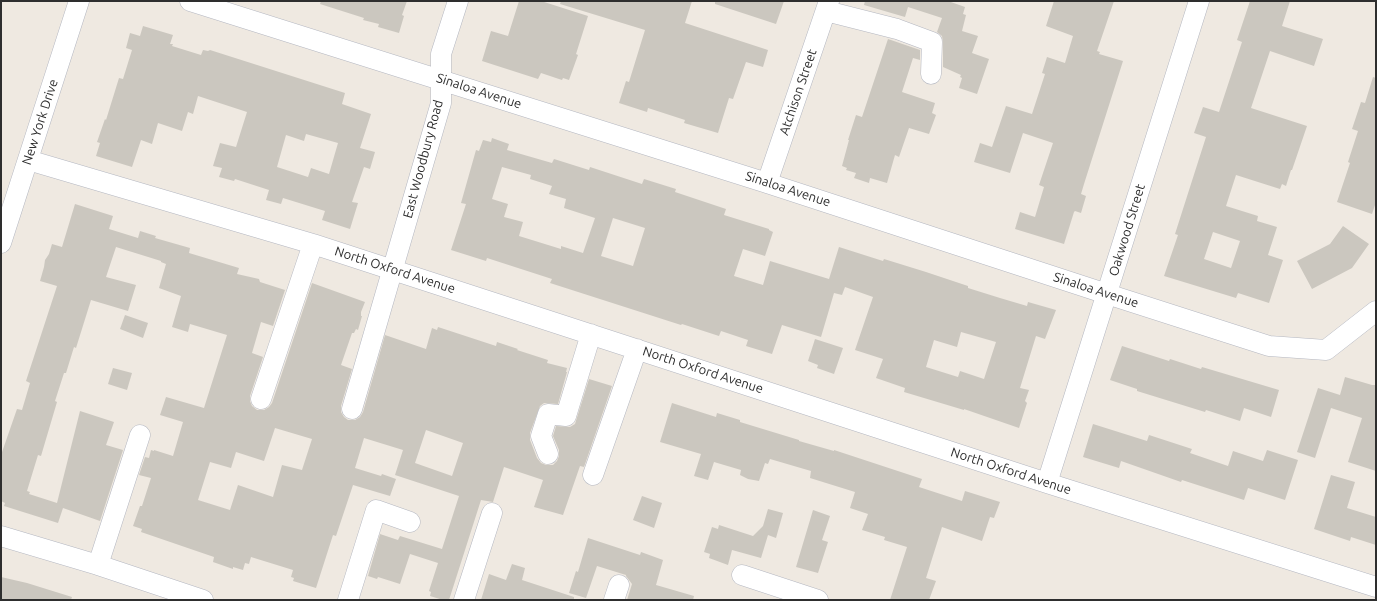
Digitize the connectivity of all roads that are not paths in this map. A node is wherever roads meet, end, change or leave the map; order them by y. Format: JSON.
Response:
{"nodes":[{"id":1,"x":79,"y":1,"type":"edge"},
{"id":2,"x":190,"y":1,"type":"edge"},
{"id":3,"x":458,"y":1,"type":"edge"},
{"id":4,"x":1199,"y":1,"type":"edge"},
{"id":5,"x":825,"y":4,"type":"edge"},
{"id":6,"x":931,"y":74,"type":"dead end"},
{"id":7,"x":442,"y":79,"type":"junction"},
{"id":8,"x":28,"y":160,"type":"junction"},
{"id":9,"x":768,"y":183,"type":"junction"},
{"id":10,"x":2,"y":233,"type":"edge"},
{"id":11,"x":313,"y":244,"type":"junction"},
{"id":12,"x":392,"y":269,"type":"junction"},
{"id":13,"x":1107,"y":294,"type":"junction"},
{"id":14,"x":1376,"y":310,"type":"edge"},
{"id":15,"x":591,"y":334,"type":"junction"},
{"id":16,"x":637,"y":348,"type":"junction"},
{"id":17,"x":261,"y":399,"type":"dead end"},
{"id":18,"x":352,"y":410,"type":"dead end"},
{"id":19,"x":140,"y":435,"type":"dead end"},
{"id":20,"x":548,"y":454,"type":"dead end"},
{"id":21,"x":593,"y":475,"type":"dead end"},
{"id":22,"x":1048,"y":482,"type":"junction"},
{"id":23,"x":492,"y":513,"type":"dead end"},
{"id":24,"x":410,"y":522,"type":"dead end"},
{"id":25,"x":1,"y":536,"type":"edge"},
{"id":26,"x":98,"y":565,"type":"junction"},
{"id":27,"x":742,"y":575,"type":"dead end"},
{"id":28,"x":1376,"y":587,"type":"edge"},
{"id":29,"x":204,"y":600,"type":"edge"},
{"id":30,"x":348,"y":600,"type":"edge"},
{"id":31,"x":464,"y":600,"type":"edge"},
{"id":32,"x":818,"y":600,"type":"edge"}],
"edges":[{"from":1,"to":8,"type":"street","name":"New York Drive"},
{"from":2,"to":7,"type":"street","name":"Sinaloa Avenue"},
{"from":3,"to":7,"type":"street","name":"East Woodbury Road"},
{"from":4,"to":13,"type":"street","name":"Oakwood Street"},
{"from":5,"to":6,"type":"street"},
{"from":5,"to":9,"type":"street","name":"Atchison Street"},
{"from":7,"to":9,"type":"street","name":"Sinaloa Avenue"},
{"from":7,"to":12,"type":"street","name":"East Woodbury Road"},
{"from":8,"to":10,"type":"street","name":"New York Drive"},
{"from":8,"to":11,"type":"street","name":"North Oxford Avenue"},
{"from":9,"to":13,"type":"street","name":"Sinaloa Avenue"},
{"from":11,"to":12,"type":"street","name":"North Oxford Avenue"},
{"from":11,"to":17,"type":"street"},
{"from":12,"to":15,"type":"street","name":"North Oxford Avenue"},
{"from":12,"to":18,"type":"street","name":"East Woodbury Road"},
{"from":13,"to":14,"type":"street","name":"Sinaloa Avenue"},
{"from":13,"to":22,"type":"street","name":"Oakwood Street"},
{"from":15,"to":16,"type":"street","name":"North Oxford Avenue"},
{"from":15,"to":20,"type":"street"},
{"from":16,"to":21,"type":"street"},
{"from":16,"to":22,"type":"street","name":"North Oxford Avenue"},
{"from":19,"to":26,"type":"street"},
{"from":22,"to":28,"type":"street","name":"North Oxford Avenue"},
{"from":23,"to":31,"type":"street"},
{"from":24,"to":30,"type":"street"},
{"from":25,"to":26,"type":"street"},
{"from":26,"to":29,"type":"street"},
{"from":27,"to":32,"type":"street"}]}
